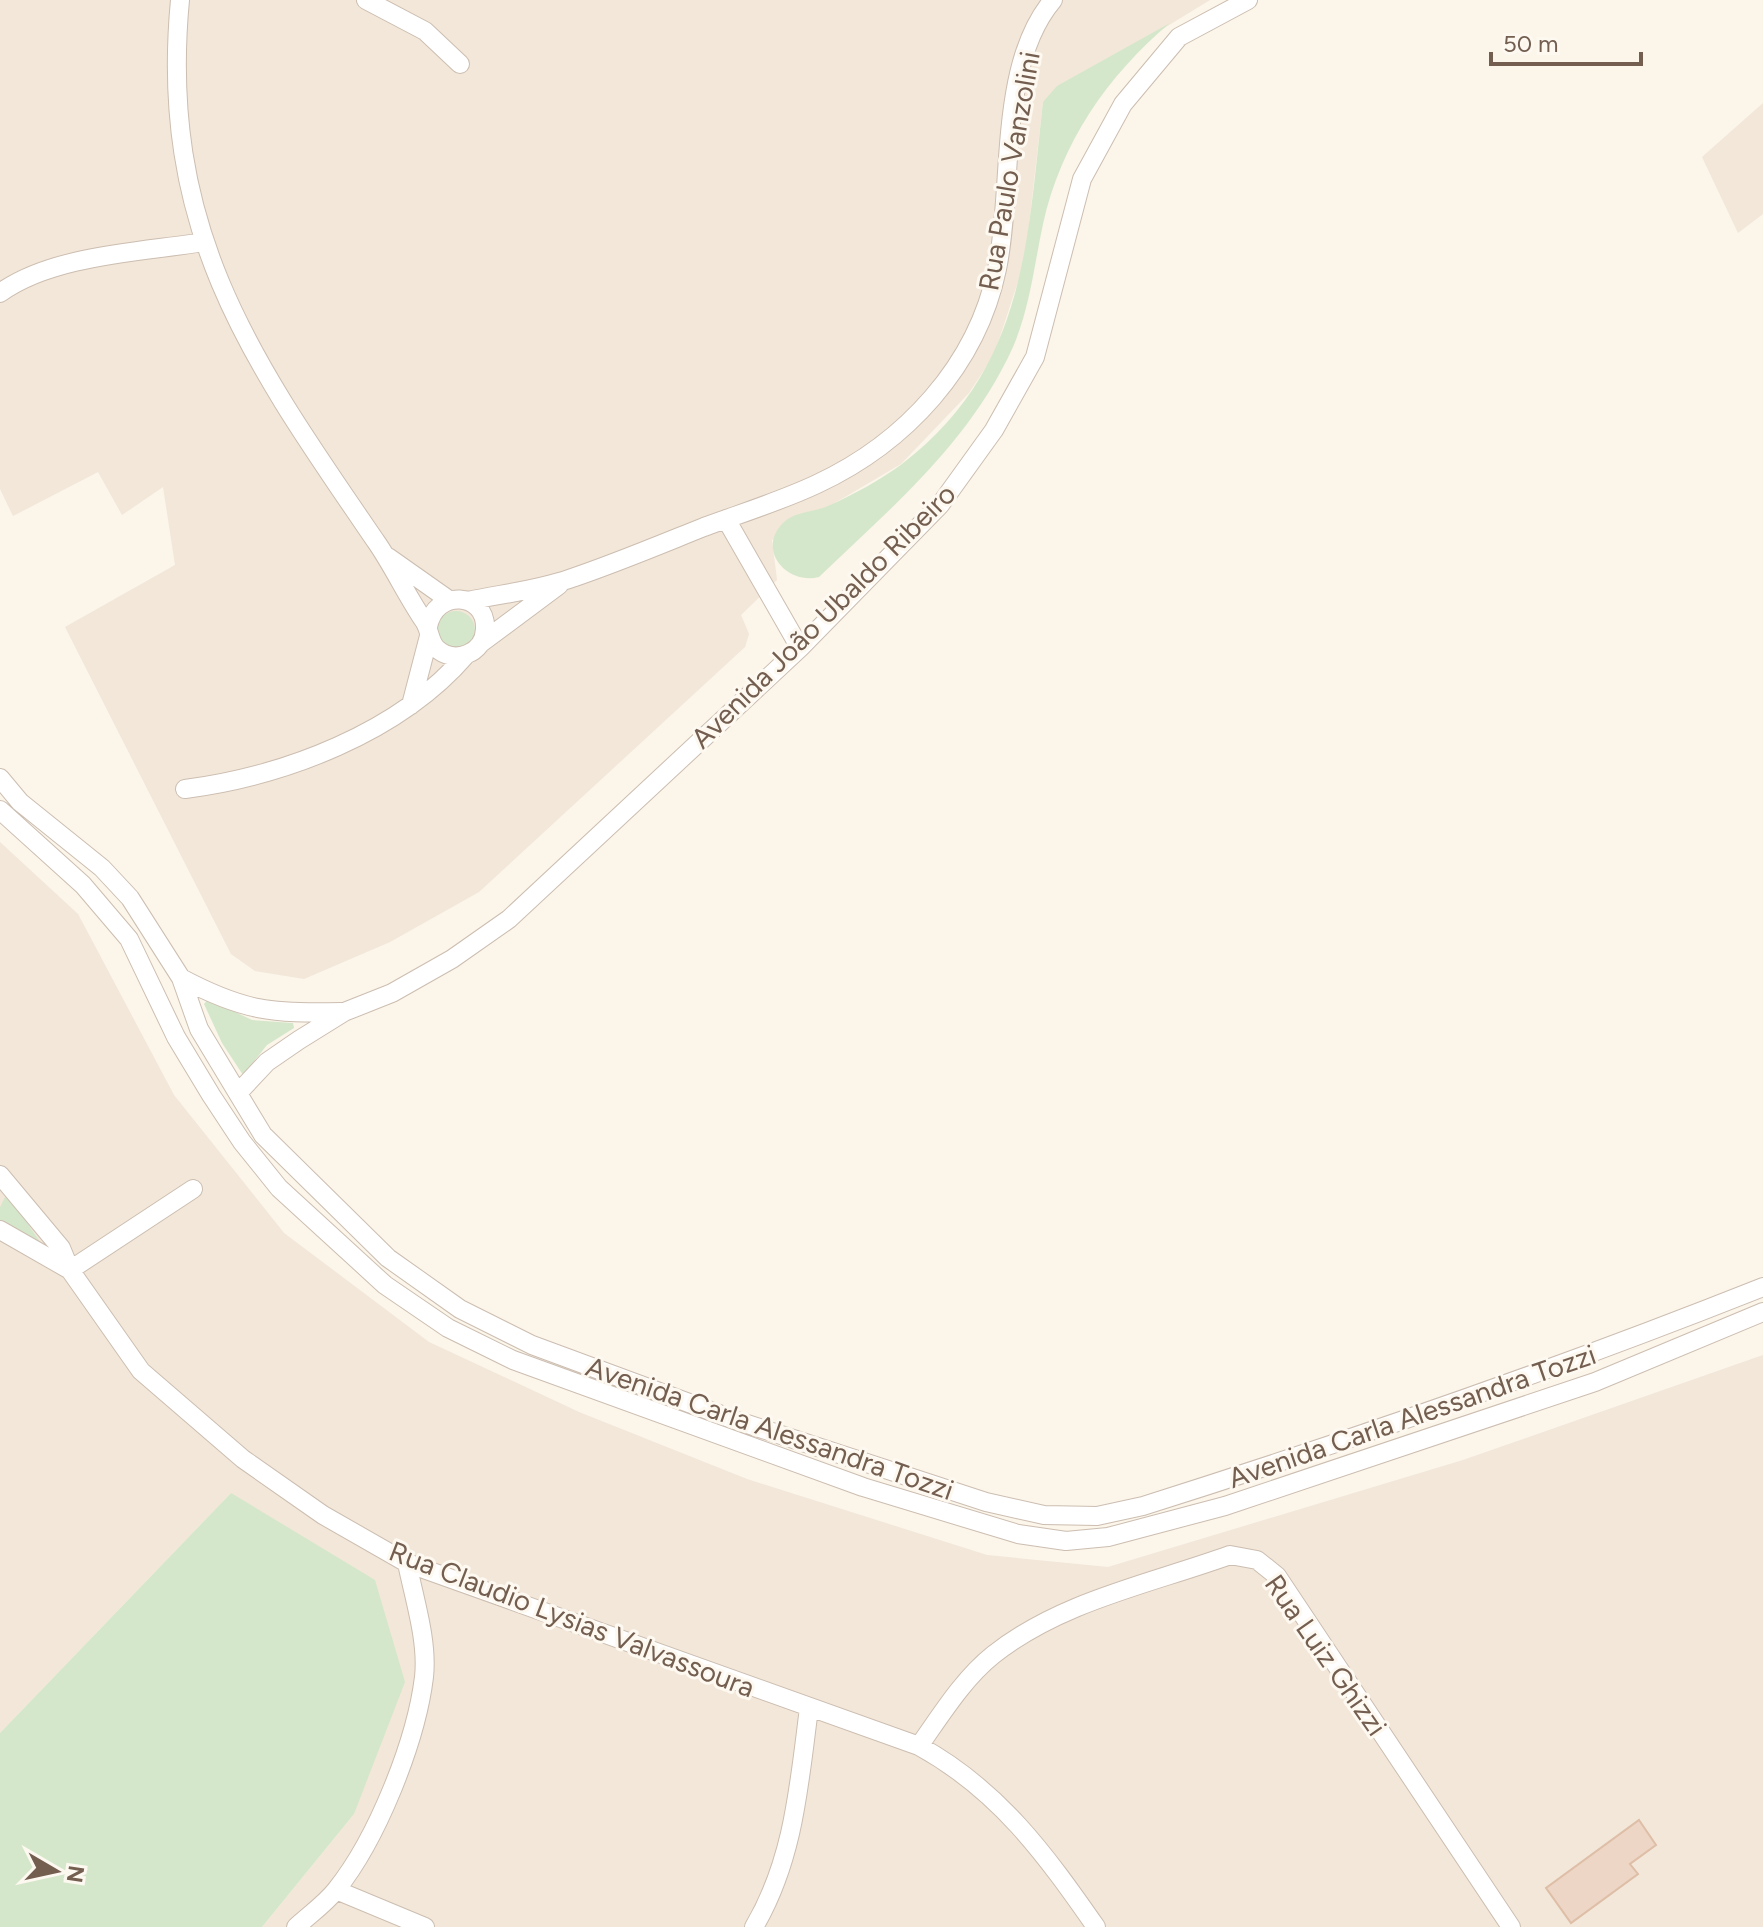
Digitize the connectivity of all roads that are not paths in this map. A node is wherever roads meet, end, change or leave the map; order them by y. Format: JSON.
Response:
{"nodes":[{"id":1,"x":180,"y":0,"type":"edge"},
{"id":2,"x":366,"y":0,"type":"edge"},
{"id":3,"x":1053,"y":0,"type":"edge"},
{"id":4,"x":1248,"y":0,"type":"edge"},
{"id":5,"x":460,"y":64,"type":"dead end"},
{"id":6,"x":204,"y":242,"type":"junction"},
{"id":7,"x":0,"y":293,"type":"edge"},
{"id":8,"x":726,"y":519,"type":"junction"},
{"id":9,"x":386,"y":555,"type":"junction"},
{"id":10,"x":566,"y":580,"type":"junction"},
{"id":11,"x":459,"y":600,"type":"junction"},
{"id":12,"x":428,"y":631,"type":"junction"},
{"id":13,"x":481,"y":643,"type":"junction"},
{"id":14,"x":800,"y":648,"type":"junction"},
{"id":15,"x":466,"y":655,"type":"junction"},
{"id":16,"x":411,"y":705,"type":"junction"},
{"id":17,"x":0,"y":778,"type":"edge"},
{"id":18,"x":185,"y":789,"type":"dead end"},
{"id":19,"x":0,"y":810,"type":"edge"},
{"id":20,"x":181,"y":978,"type":"junction"},
{"id":21,"x":344,"y":1012,"type":"junction"},
{"id":22,"x":238,"y":1093,"type":"junction"},
{"id":23,"x":0,"y":1175,"type":"edge"},
{"id":24,"x":193,"y":1189,"type":"dead end"},
{"id":25,"x":0,"y":1230,"type":"edge"},
{"id":26,"x":70,"y":1270,"type":"junction"},
{"id":27,"x":1763,"y":1287,"type":"edge"},
{"id":28,"x":1763,"y":1312,"type":"edge"},
{"id":29,"x":407,"y":1563,"type":"junction"},
{"id":30,"x":809,"y":1708,"type":"junction"},
{"id":31,"x":919,"y":1746,"type":"junction"},
{"id":32,"x":336,"y":1890,"type":"junction"},
{"id":33,"x":296,"y":1927,"type":"edge"},
{"id":34,"x":425,"y":1927,"type":"edge"},
{"id":35,"x":754,"y":1927,"type":"edge"},
{"id":36,"x":1096,"y":1927,"type":"edge"},
{"id":37,"x":1511,"y":1927,"type":"edge"}],
"edges":[{"from":1,"to":6,"type":"street"},
{"from":2,"to":5,"type":"street"},
{"from":3,"to":8,"type":"street","name":"Rua Paulo Vanzolini"},
{"from":4,"to":14,"type":"street","name":"Avenida João Ubaldo Ribeiro"},
{"from":6,"to":7,"type":"street"},
{"from":6,"to":9,"type":"street"},
{"from":8,"to":10,"type":"street","name":"Rua Paulo Vanzolini"},
{"from":8,"to":14,"type":"street"},
{"from":9,"to":11,"type":"street"},
{"from":9,"to":12,"type":"street"},
{"from":10,"to":11,"type":"street","name":"Rua Paulo Vanzolini"},
{"from":10,"to":13,"type":"street","name":"Rua Paulo Vanzolini"},
{"from":11,"to":12,"type":"street"},
{"from":11,"to":13,"type":"street"},
{"from":12,"to":15,"type":"street"},
{"from":12,"to":16,"type":"street"},
{"from":13,"to":15,"type":"street"},
{"from":14,"to":21,"type":"street","name":"Avenida João Ubaldo Ribeiro"},
{"from":15,"to":16,"type":"street"},
{"from":16,"to":18,"type":"street"},
{"from":17,"to":20,"type":"street","name":"Avenida Carla Alessandra Tozzi"},
{"from":19,"to":28,"type":"street","name":"Avenida Carla Alessandra Tozzi"},
{"from":20,"to":21,"type":"street","name":"Avenida João Ubaldo Ribeiro"},
{"from":20,"to":22,"type":"street","name":"Avenida Carla Alessandra Tozzi"},
{"from":21,"to":22,"type":"street","name":"Avenida João Ubaldo Ribeiro"},
{"from":22,"to":27,"type":"street","name":"Avenida Carla Alessandra Tozzi"},
{"from":23,"to":26,"type":"street","name":"Rua Claudio Lysias Valvassoura"},
{"from":24,"to":26,"type":"street"},
{"from":25,"to":26,"type":"street","name":"Rua Claudio Lysias Valvassoura"},
{"from":26,"to":29,"type":"street","name":"Rua Claudio Lysias Valvassoura"},
{"from":29,"to":30,"type":"street","name":"Rua Claudio Lysias Valvassoura"},
{"from":29,"to":32,"type":"street"},
{"from":30,"to":31,"type":"street","name":"Rua Claudio Lysias Valvassoura"},
{"from":30,"to":35,"type":"street"},
{"from":31,"to":36,"type":"street","name":"Rua Claudio Lysias Valvassoura"},
{"from":31,"to":37,"type":"street","name":"Rua Luiz Ghizzi"},
{"from":32,"to":33,"type":"street"},
{"from":32,"to":34,"type":"street"}]}
